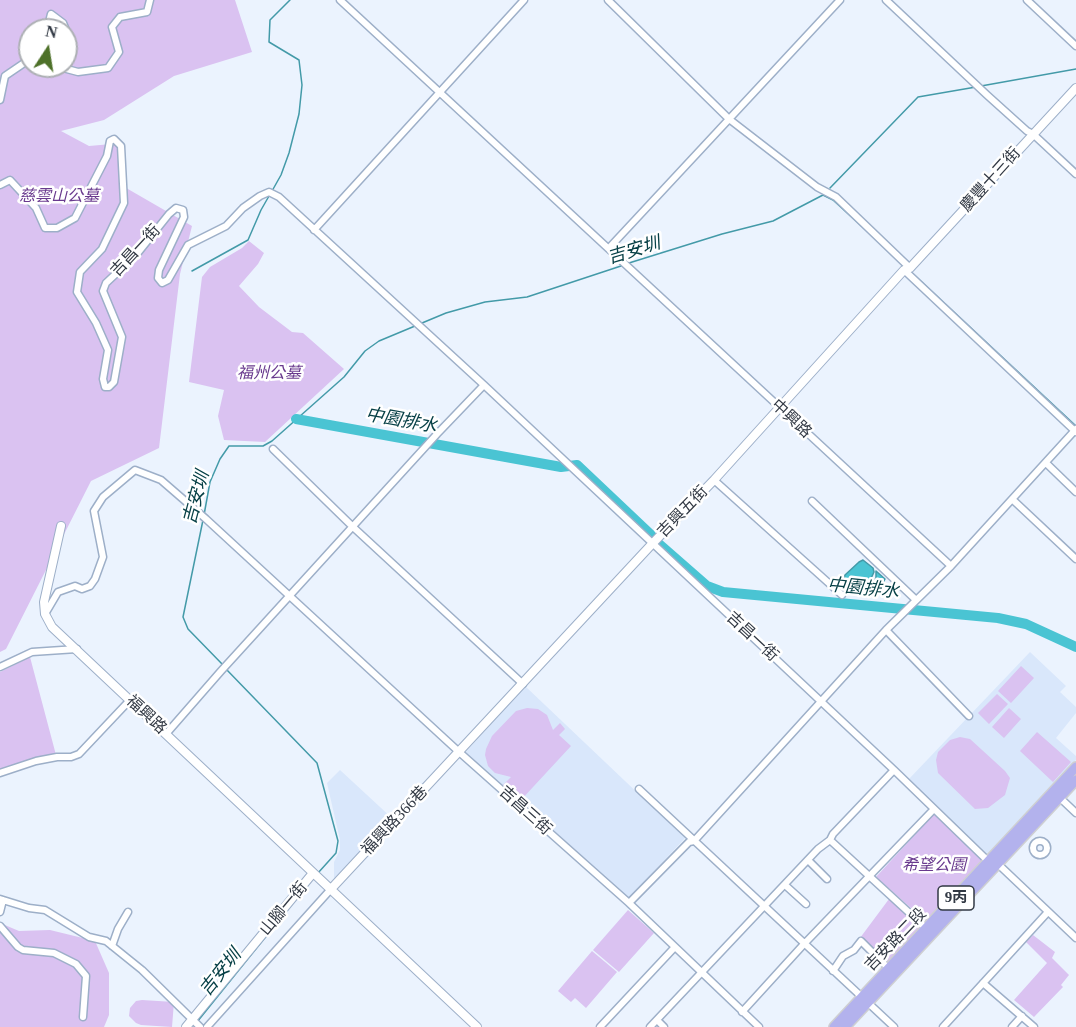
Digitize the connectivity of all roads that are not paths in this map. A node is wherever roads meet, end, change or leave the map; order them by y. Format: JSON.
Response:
{"nodes":[{"id":1,"x":150,"y":0,"type":"edge"},
{"id":2,"x":340,"y":0,"type":"edge"},
{"id":3,"x":524,"y":0,"type":"edge"},
{"id":4,"x":608,"y":0,"type":"edge"},
{"id":5,"x":840,"y":0,"type":"edge"},
{"id":6,"x":886,"y":0,"type":"edge"},
{"id":7,"x":1027,"y":0,"type":"edge"},
{"id":8,"x":1076,"y":46,"type":"edge"},
{"id":9,"x":18,"y":67,"type":"edge"},
{"id":10,"x":78,"y":72,"type":"edge"},
{"id":11,"x":1076,"y":88,"type":"edge"},
{"id":12,"x":439,"y":93,"type":"junction"},
{"id":13,"x":0,"y":100,"type":"edge"},
{"id":14,"x":729,"y":119,"type":"junction"},
{"id":15,"x":1033,"y":134,"type":"junction"},
{"id":16,"x":1076,"y":174,"type":"edge"},
{"id":17,"x":0,"y":185,"type":"edge"},
{"id":18,"x":314,"y":230,"type":"junction"},
{"id":19,"x":609,"y":248,"type":"junction"},
{"id":20,"x":907,"y":269,"type":"junction"},
{"id":21,"x":484,"y":385,"type":"junction"},
{"id":22,"x":778,"y":407,"type":"junction"},
{"id":23,"x":1075,"y":431,"type":"edge"},
{"id":24,"x":273,"y":449,"type":"dead end"},
{"id":25,"x":1046,"y":463,"type":"junction"},
{"id":26,"x":714,"y":480,"type":"junction"},
{"id":27,"x":1076,"y":492,"type":"edge"},
{"id":28,"x":1012,"y":499,"type":"junction"},
{"id":29,"x":812,"y":501,"type":"dead end"},
{"id":30,"x":61,"y":526,"type":"dead end"},
{"id":31,"x":353,"y":527,"type":"junction"},
{"id":32,"x":652,"y":544,"type":"junction"},
{"id":33,"x":1076,"y":559,"type":"edge"},
{"id":34,"x":951,"y":566,"type":"junction"},
{"id":35,"x":842,"y":595,"type":"dead end"},
{"id":36,"x":289,"y":597,"type":"junction"},
{"id":37,"x":917,"y":598,"type":"junction"},
{"id":38,"x":45,"y":614,"type":"junction"},
{"id":39,"x":886,"y":630,"type":"junction"},
{"id":40,"x":78,"y":649,"type":"junction"},
{"id":41,"x":0,"y":667,"type":"edge"},
{"id":42,"x":524,"y":684,"type":"junction"},
{"id":43,"x":130,"y":700,"type":"junction"},
{"id":44,"x":821,"y":702,"type":"junction"},
{"id":45,"x":969,"y":716,"type":"dead end"},
{"id":46,"x":166,"y":734,"type":"junction"},
{"id":47,"x":458,"y":751,"type":"junction"},
{"id":48,"x":1076,"y":767,"type":"edge"},
{"id":49,"x":894,"y":770,"type":"junction"},
{"id":50,"x":0,"y":773,"type":"edge"},
{"id":51,"x":1076,"y":780,"type":"edge"},
{"id":52,"x":639,"y":789,"type":"dead end"},
{"id":53,"x":1057,"y":794,"type":"junction"},
{"id":54,"x":933,"y":809,"type":"junction"},
{"id":55,"x":1076,"y":813,"type":"edge"},
{"id":56,"x":1023,"y":831,"type":"junction"},
{"id":57,"x":830,"y":840,"type":"junction"},
{"id":58,"x":694,"y":841,"type":"junction"},
{"id":59,"x":1036,"y":842,"type":"dead end"},
{"id":60,"x":808,"y":860,"type":"junction"},
{"id":61,"x":993,"y":863,"type":"junction"},
{"id":62,"x":316,"y":876,"type":"junction"},
{"id":63,"x":869,"y":877,"type":"junction"},
{"id":64,"x":827,"y":879,"type":"dead end"},
{"id":65,"x":784,"y":885,"type":"junction"},
{"id":66,"x":331,"y":889,"type":"junction"},
{"id":67,"x":1,"y":900,"type":"edge"},
{"id":68,"x":629,"y":903,"type":"junction"},
{"id":69,"x":806,"y":904,"type":"dead end"},
{"id":70,"x":764,"y":907,"type":"junction"},
{"id":71,"x":0,"y":912,"type":"edge"},
{"id":72,"x":128,"y":912,"type":"dead end"},
{"id":73,"x":1047,"y":913,"type":"junction"},
{"id":74,"x":0,"y":926,"type":"edge"},
{"id":75,"x":930,"y":932,"type":"junction"},
{"id":76,"x":1076,"y":938,"type":"edge"},
{"id":77,"x":804,"y":944,"type":"junction"},
{"id":78,"x":112,"y":946,"type":"junction"},
{"id":79,"x":674,"y":948,"type":"junction"},
{"id":80,"x":884,"y":964,"type":"dead end"},
{"id":81,"x":833,"y":971,"type":"junction"},
{"id":82,"x":701,"y":972,"type":"junction"},
{"id":83,"x":982,"y":983,"type":"junction"},
{"id":84,"x":865,"y":1000,"type":"junction"},
{"id":85,"x":742,"y":1012,"type":"junction"},
{"id":86,"x":1022,"y":1016,"type":"junction"},
{"id":87,"x":83,"y":1017,"type":"dead end"},
{"id":88,"x":193,"y":1019,"type":"junction"},
{"id":89,"x":657,"y":1020,"type":"junction"},
{"id":90,"x":186,"y":1027,"type":"edge"},
{"id":91,"x":200,"y":1027,"type":"edge"},
{"id":92,"x":207,"y":1027,"type":"edge"},
{"id":93,"x":477,"y":1027,"type":"edge"},
{"id":94,"x":600,"y":1027,"type":"edge"},
{"id":95,"x":650,"y":1027,"type":"edge"},
{"id":96,"x":664,"y":1027,"type":"edge"},
{"id":97,"x":759,"y":1027,"type":"edge"},
{"id":98,"x":834,"y":1027,"type":"edge"},
{"id":99,"x":845,"y":1027,"type":"edge"},
{"id":100,"x":894,"y":1027,"type":"edge"},
{"id":101,"x":943,"y":1027,"type":"edge"},
{"id":102,"x":1012,"y":1027,"type":"edge"},
{"id":103,"x":1034,"y":1027,"type":"edge"}],
"edges":[{"from":1,"to":10,"type":"street"},
{"from":2,"to":12,"type":"street"},
{"from":3,"to":12,"type":"street"},
{"from":4,"to":14,"type":"street"},
{"from":5,"to":14,"type":"street"},
{"from":6,"to":15,"type":"street"},
{"from":7,"to":8,"type":"street"},
{"from":9,"to":13,"type":"street"},
{"from":11,"to":15,"type":"street","name":"慶豐十三街"},
{"from":12,"to":18,"type":"street"},
{"from":12,"to":19,"type":"street"},
{"from":14,"to":19,"type":"street"},
{"from":14,"to":20,"type":"street"},
{"from":15,"to":16,"type":"street"},
{"from":15,"to":20,"type":"street","name":"慶豐十三街"},
{"from":17,"to":18,"type":"street","name":"吉昌一街"},
{"from":18,"to":21,"type":"street","name":"吉昌一街"},
{"from":19,"to":22,"type":"street","name":"中興路"},
{"from":20,"to":22,"type":"street","name":"吉興五街"},
{"from":20,"to":23,"type":"street"},
{"from":21,"to":31,"type":"street"},
{"from":21,"to":32,"type":"street","name":"吉昌一街"},
{"from":22,"to":26,"type":"street","name":"吉興五街"},
{"from":22,"to":34,"type":"street","name":"中興路"},
{"from":23,"to":25,"type":"street"},
{"from":24,"to":31,"type":"street"},
{"from":25,"to":27,"type":"street"},
{"from":25,"to":28,"type":"street"},
{"from":26,"to":32,"type":"street","name":"吉興五街"},
{"from":26,"to":35,"type":"street"},
{"from":28,"to":33,"type":"street"},
{"from":28,"to":34,"type":"street"},
{"from":29,"to":37,"type":"street"},
{"from":30,"to":38,"type":"street"},
{"from":31,"to":36,"type":"street"},
{"from":31,"to":42,"type":"street"},
{"from":32,"to":42,"type":"street","name":"吉興五街"},
{"from":32,"to":44,"type":"street","name":"吉昌一街"},
{"from":34,"to":37,"type":"street"},
{"from":36,"to":38,"type":"street","name":"吉昌三街"},
{"from":36,"to":46,"type":"street"},
{"from":36,"to":47,"type":"street","name":"吉昌三街"},
{"from":37,"to":39,"type":"street"},
{"from":38,"to":40,"type":"street","name":"福興路"},
{"from":39,"to":44,"type":"street"},
{"from":39,"to":45,"type":"street"},
{"from":40,"to":41,"type":"street"},
{"from":40,"to":43,"type":"street","name":"福興路"},
{"from":42,"to":47,"type":"street","name":"吉興五街"},
{"from":43,"to":46,"type":"street","name":"福興路"},
{"from":43,"to":50,"type":"street"},
{"from":44,"to":49,"type":"street","name":"吉昌一街"},
{"from":44,"to":58,"type":"street"},
{"from":46,"to":62,"type":"street","name":"福興路"},
{"from":47,"to":66,"type":"street","name":"福興路366巷"},
{"from":47,"to":68,"type":"street","name":"吉昌三街"},
{"from":48,"to":53,"type":"main road","name":"吉安路二段","number":"9丙"},
{"from":49,"to":54,"type":"street","name":"吉昌一街"},
{"from":49,"to":57,"type":"street"},
{"from":51,"to":53,"type":"main road","name":"吉安路二段","number":"9丙"},
{"from":52,"to":58,"type":"street"},
{"from":53,"to":55,"type":"street"},
{"from":53,"to":56,"type":"main road","name":"吉安路二段","number":"9丙"},
{"from":54,"to":61,"type":"street","name":"吉昌一街"},
{"from":54,"to":63,"type":"street"},
{"from":56,"to":59,"type":"street"},
{"from":56,"to":61,"type":"main road","name":"吉安路二段","number":"9丙"},
{"from":57,"to":60,"type":"street"},
{"from":57,"to":63,"type":"street"},
{"from":58,"to":68,"type":"street"},
{"from":58,"to":70,"type":"street"},
{"from":60,"to":64,"type":"street"},
{"from":60,"to":65,"type":"street"},
{"from":61,"to":73,"type":"street","name":"吉昌一街"},
{"from":61,"to":75,"type":"main road","name":"吉安路二段","number":"9丙"},
{"from":62,"to":66,"type":"street","name":"福興路"},
{"from":62,"to":88,"type":"street","name":"山腳一街"},
{"from":63,"to":75,"type":"street"},
{"from":63,"to":77,"type":"street"},
{"from":65,"to":69,"type":"street"},
{"from":65,"to":70,"type":"street"},
{"from":66,"to":92,"type":"street"},
{"from":66,"to":93,"type":"street","name":"福興路"},
{"from":67,"to":71,"type":"street"},
{"from":67,"to":78,"type":"street"},
{"from":68,"to":79,"type":"street","name":"吉昌三街"},
{"from":70,"to":77,"type":"street"},
{"from":70,"to":82,"type":"street"},
{"from":72,"to":78,"type":"street"},
{"from":73,"to":76,"type":"street","name":"吉昌一街"},
{"from":73,"to":83,"type":"street"},
{"from":74,"to":87,"type":"street"},
{"from":75,"to":84,"type":"main road","name":"吉安路二段","number":"9丙"},
{"from":77,"to":81,"type":"street"},
{"from":77,"to":85,"type":"street"},
{"from":78,"to":88,"type":"street"},
{"from":79,"to":82,"type":"street","name":"吉昌三街"},
{"from":79,"to":94,"type":"street"},
{"from":80,"to":81,"type":"street"},
{"from":81,"to":84,"type":"street"},
{"from":82,"to":85,"type":"street","name":"吉昌三街"},
{"from":82,"to":89,"type":"street"},
{"from":83,"to":86,"type":"street"},
{"from":83,"to":101,"type":"street"},
{"from":84,"to":98,"type":"main road","name":"吉安路二段","number":"9丙"},
{"from":84,"to":99,"type":"main road","name":"吉安路二段","number":"9丙"},
{"from":84,"to":100,"type":"street"},
{"from":85,"to":97,"type":"street","name":"吉昌三街"},
{"from":86,"to":102,"type":"street"},
{"from":86,"to":103,"type":"street"},
{"from":88,"to":90,"type":"street","name":"山腳一街"},
{"from":88,"to":91,"type":"street"},
{"from":89,"to":95,"type":"street"},
{"from":89,"to":96,"type":"street"}]}
